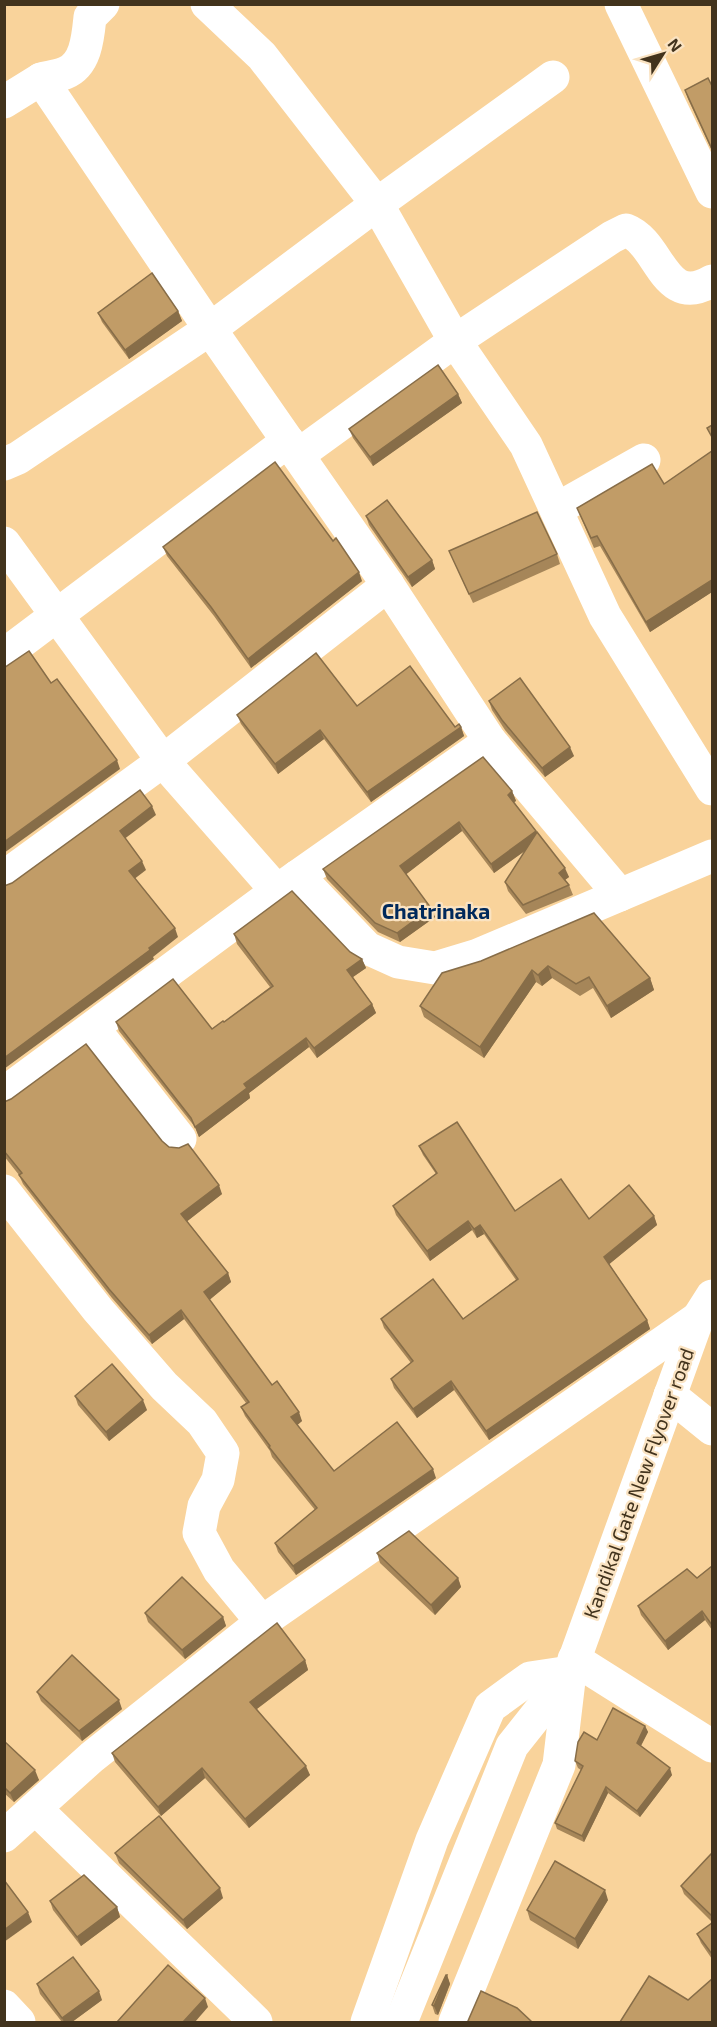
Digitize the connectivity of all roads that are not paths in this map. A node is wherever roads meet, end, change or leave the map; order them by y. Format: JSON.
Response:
{"nodes":[{"id":1,"x":207,"y":4,"type":"edge"},
{"id":2,"x":621,"y":4,"type":"edge"},
{"id":3,"x":94,"y":9,"type":"edge"},
{"id":4,"x":553,"y":76,"type":"dead end"},
{"id":5,"x":41,"y":80,"type":"junction"},
{"id":6,"x":4,"y":102,"type":"edge"},
{"id":7,"x":712,"y":192,"type":"edge"},
{"id":8,"x":376,"y":204,"type":"junction"},
{"id":9,"x":712,"y":281,"type":"edge"},
{"id":10,"x":210,"y":329,"type":"junction"},
{"id":11,"x":455,"y":341,"type":"junction"},
{"id":12,"x":293,"y":448,"type":"junction"},
{"id":13,"x":644,"y":460,"type":"dead end"},
{"id":14,"x":4,"y":464,"type":"edge"},
{"id":15,"x":557,"y":509,"type":"junction"},
{"id":16,"x":4,"y":543,"type":"edge"},
{"id":17,"x":388,"y":585,"type":"junction"},
{"id":18,"x":56,"y":615,"type":"junction"},
{"id":19,"x":4,"y":656,"type":"edge"},
{"id":20,"x":490,"y":741,"type":"junction"},
{"id":21,"x":163,"y":761,"type":"junction"},
{"id":22,"x":712,"y":789,"type":"edge"},
{"id":23,"x":712,"y":856,"type":"edge"},
{"id":24,"x":4,"y":877,"type":"edge"},
{"id":25,"x":287,"y":884,"type":"junction"},
{"id":26,"x":621,"y":896,"type":"junction"},
{"id":27,"x":93,"y":1028,"type":"junction"},
{"id":28,"x":4,"y":1093,"type":"edge"},
{"id":29,"x":180,"y":1139,"type":"dead end"},
{"id":30,"x":4,"y":1191,"type":"edge"},
{"id":31,"x":705,"y":1307,"type":"edge"},
{"id":32,"x":670,"y":1395,"type":"junction"},
{"id":33,"x":712,"y":1429,"type":"edge"},
{"id":34,"x":262,"y":1622,"type":"junction"},
{"id":35,"x":572,"y":1666,"type":"junction"},
{"id":36,"x":712,"y":1746,"type":"edge"},
{"id":37,"x":36,"y":1809,"type":"junction"},
{"id":38,"x":4,"y":1836,"type":"edge"},
{"id":39,"x":4,"y":2006,"type":"edge"},
{"id":40,"x":19,"y":2022,"type":"edge"},
{"id":41,"x":256,"y":2022,"type":"edge"},
{"id":42,"x":367,"y":2022,"type":"edge"},
{"id":43,"x":400,"y":2022,"type":"edge"},
{"id":44,"x":455,"y":2022,"type":"edge"}],
"edges":[{"from":1,"to":8,"type":"street"},
{"from":2,"to":7,"type":"street"},
{"from":3,"to":5,"type":"street"},
{"from":4,"to":8,"type":"street"},
{"from":5,"to":6,"type":"street"},
{"from":5,"to":10,"type":"street"},
{"from":8,"to":10,"type":"street"},
{"from":8,"to":11,"type":"street"},
{"from":9,"to":11,"type":"street"},
{"from":10,"to":12,"type":"street"},
{"from":10,"to":14,"type":"street"},
{"from":11,"to":12,"type":"street"},
{"from":11,"to":15,"type":"street"},
{"from":12,"to":17,"type":"street"},
{"from":12,"to":18,"type":"street"},
{"from":13,"to":15,"type":"street"},
{"from":15,"to":22,"type":"street"},
{"from":16,"to":18,"type":"street"},
{"from":17,"to":20,"type":"street"},
{"from":17,"to":21,"type":"street"},
{"from":18,"to":19,"type":"street"},
{"from":18,"to":21,"type":"street"},
{"from":20,"to":25,"type":"street"},
{"from":20,"to":26,"type":"street"},
{"from":21,"to":24,"type":"street"},
{"from":21,"to":25,"type":"street"},
{"from":23,"to":26,"type":"street"},
{"from":25,"to":26,"type":"street"},
{"from":25,"to":27,"type":"street"},
{"from":27,"to":28,"type":"street"},
{"from":27,"to":29,"type":"street"},
{"from":30,"to":34,"type":"street"},
{"from":31,"to":32,"type":"street","name":"Kandikal Gate New Flyover road"},
{"from":31,"to":34,"type":"street"},
{"from":32,"to":33,"type":"street"},
{"from":32,"to":35,"type":"street","name":"Kandikal Gate New Flyover road"},
{"from":34,"to":37,"type":"street"},
{"from":35,"to":36,"type":"street"},
{"from":35,"to":42,"type":"street"},
{"from":35,"to":43,"type":"street"},
{"from":35,"to":44,"type":"street"},
{"from":37,"to":38,"type":"street"},
{"from":37,"to":41,"type":"street"},
{"from":39,"to":40,"type":"street"}]}
